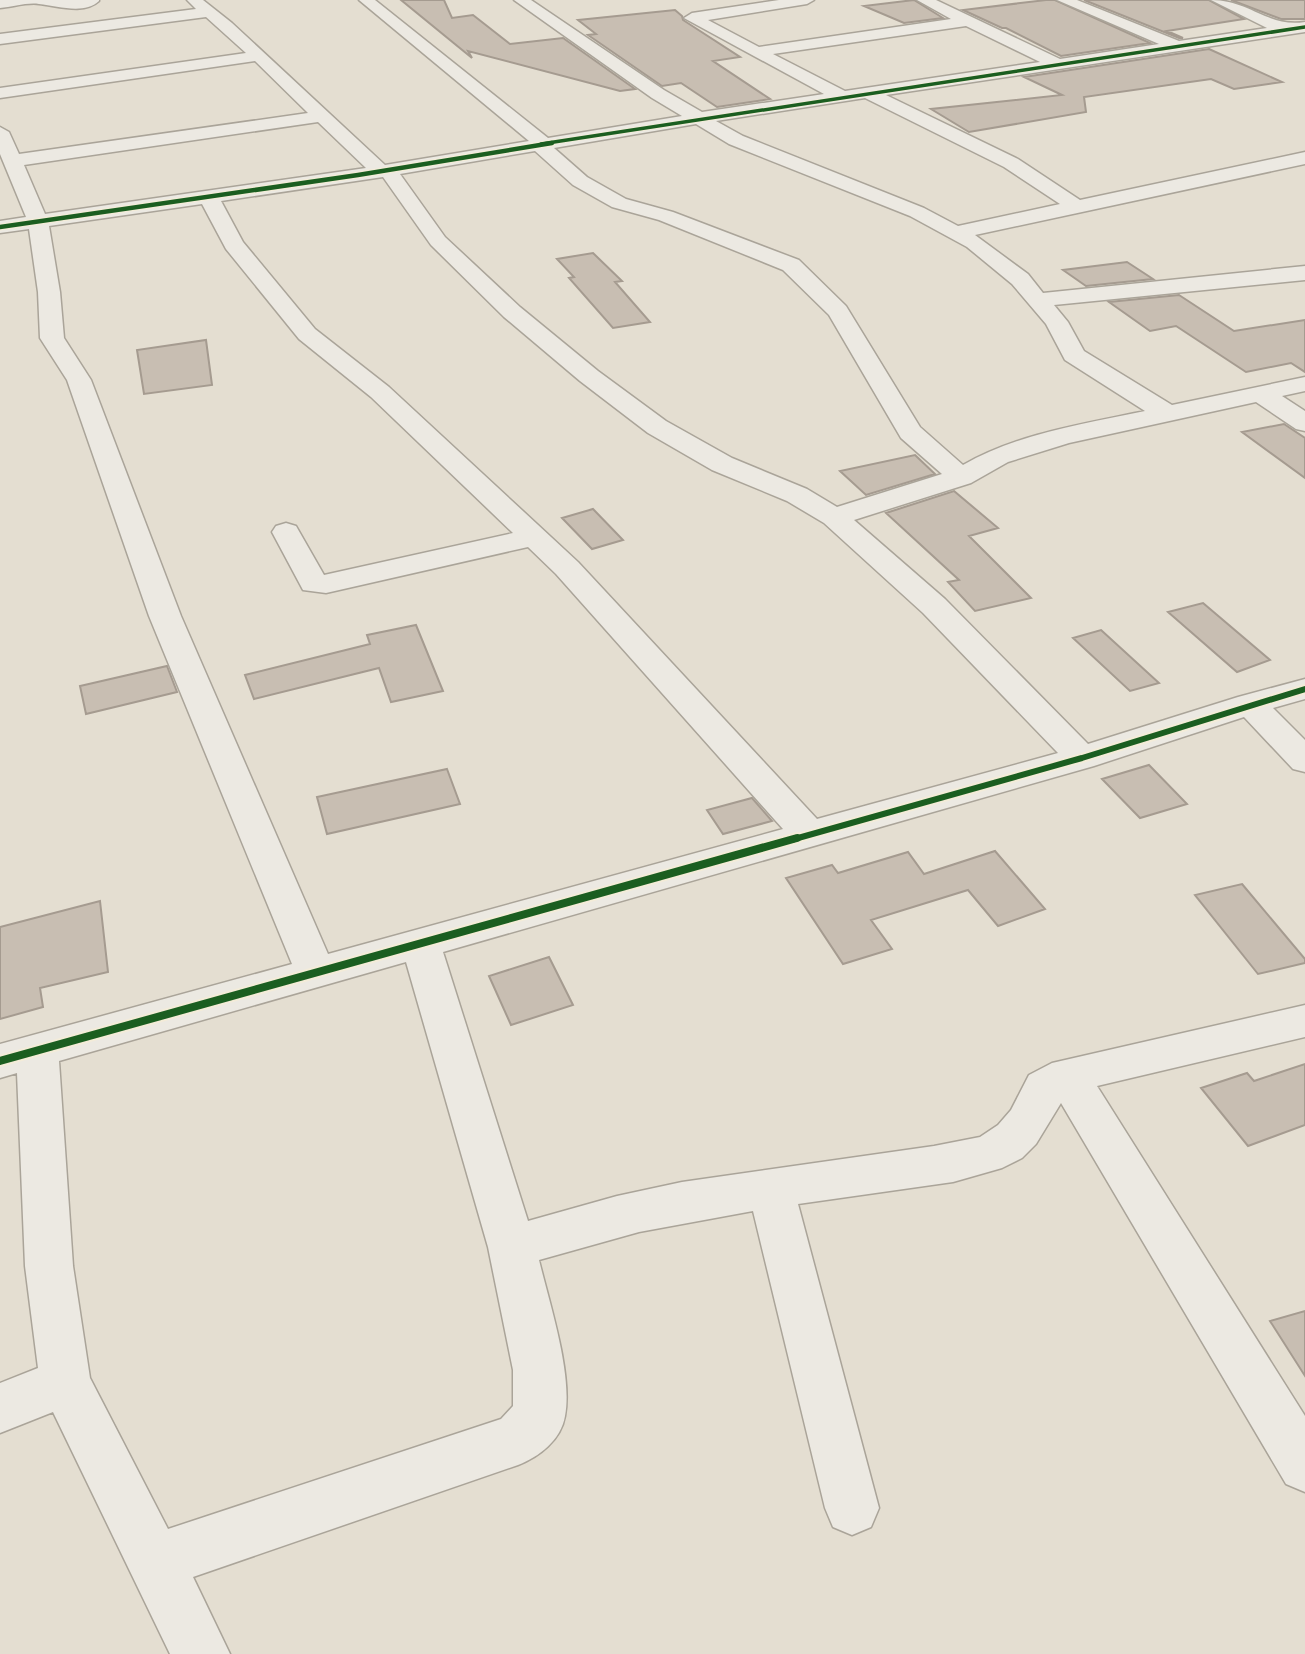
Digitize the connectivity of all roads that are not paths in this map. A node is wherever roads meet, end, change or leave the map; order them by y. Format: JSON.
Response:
{"nodes":[{"id":1,"x":32,"y":0,"type":"edge"},
{"id":2,"x":42,"y":0,"type":"edge"},
{"id":3,"x":366,"y":0,"type":"edge"},
{"id":4,"x":521,"y":0,"type":"edge"},
{"id":5,"x":807,"y":0,"type":"edge"},
{"id":6,"x":924,"y":0,"type":"edge"},
{"id":7,"x":1064,"y":0,"type":"edge"},
{"id":8,"x":1218,"y":0,"type":"edge"},
{"id":9,"x":92,"y":1,"type":"edge"},
{"id":10,"x":0,"y":4,"type":"edge"},
{"id":11,"x":200,"y":6,"type":"edge"},
{"id":12,"x":968,"y":21,"type":"junction"},
{"id":13,"x":1305,"y":27,"type":"edge"},
{"id":14,"x":1277,"y":31,"type":"junction"},
{"id":15,"x":0,"y":39,"type":"edge"},
{"id":16,"x":1305,"y":45,"type":"edge"},
{"id":17,"x":1177,"y":46,"type":"junction"},
{"id":18,"x":755,"y":52,"type":"junction"},
{"id":19,"x":259,"y":56,"type":"junction"},
{"id":20,"x":1057,"y":64,"type":"junction"},
{"id":21,"x":0,"y":93,"type":"edge"},
{"id":22,"x":868,"y":93,"type":"junction"},
{"id":23,"x":844,"y":97,"type":"junction"},
{"id":24,"x":322,"y":116,"type":"junction"},
{"id":25,"x":700,"y":118,"type":"junction"},
{"id":26,"x":542,"y":145,"type":"junction"},
{"id":27,"x":6,"y":151,"type":"edge"},
{"id":28,"x":1303,"y":160,"type":"edge"},
{"id":29,"x":384,"y":170,"type":"junction"},
{"id":30,"x":209,"y":197,"type":"junction"},
{"id":31,"x":1077,"y":207,"type":"junction"},
{"id":32,"x":38,"y":222,"type":"junction"},
{"id":33,"x":0,"y":227,"type":"edge"},
{"id":34,"x":955,"y":233,"type":"junction"},
{"id":35,"x":1305,"y":273,"type":"edge"},
{"id":36,"x":1037,"y":300,"type":"junction"},
{"id":37,"x":1305,"y":384,"type":"edge"},
{"id":38,"x":1260,"y":393,"type":"junction"},
{"id":39,"x":1166,"y":412,"type":"junction"},
{"id":40,"x":1305,"y":424,"type":"edge"},
{"id":41,"x":961,"y":477,"type":"junction"},
{"id":42,"x":834,"y":517,"type":"junction"},
{"id":43,"x":286,"y":532,"type":"dead end"},
{"id":44,"x":534,"y":537,"type":"junction"},
{"id":45,"x":1305,"y":689,"type":"edge"},
{"id":46,"x":1250,"y":704,"type":"junction"},
{"id":47,"x":1082,"y":758,"type":"junction"},
{"id":48,"x":1305,"y":761,"type":"edge"},
{"id":49,"x":808,"y":834,"type":"junction"},
{"id":50,"x":421,"y":943,"type":"junction"},
{"id":51,"x":316,"y":972,"type":"junction"},
{"id":52,"x":1305,"y":1021,"type":"edge"},
{"id":53,"x":19,"y":1056,"type":"edge"},
{"id":54,"x":1067,"y":1075,"type":"junction"},
{"id":55,"x":771,"y":1190,"type":"junction"},
{"id":56,"x":512,"y":1247,"type":"junction"},
{"id":57,"x":65,"y":1382,"type":"junction"},
{"id":58,"x":0,"y":1408,"type":"edge"},
{"id":59,"x":1305,"y":1465,"type":"edge"},
{"id":60,"x":852,"y":1508,"type":"dead end"},
{"id":61,"x":155,"y":1562,"type":"junction"},
{"id":62,"x":201,"y":1654,"type":"edge"}],
"edges":[{"from":1,"to":10,"type":"street"},
{"from":2,"to":9,"type":"street"},
{"from":3,"to":26,"type":"street"},
{"from":4,"to":25,"type":"street"},
{"from":5,"to":18,"type":"street"},
{"from":6,"to":12,"type":"street"},
{"from":7,"to":17,"type":"street"},
{"from":8,"to":14,"type":"street"},
{"from":11,"to":15,"type":"street"},
{"from":11,"to":19,"type":"street"},
{"from":12,"to":18,"type":"street"},
{"from":12,"to":20,"type":"street"},
{"from":13,"to":14,"type":"street"},
{"from":14,"to":16,"type":"street"},
{"from":14,"to":17,"type":"street"},
{"from":17,"to":20,"type":"street"},
{"from":18,"to":23,"type":"street"},
{"from":19,"to":21,"type":"street"},
{"from":19,"to":24,"type":"street"},
{"from":20,"to":22,"type":"street"},
{"from":22,"to":23,"type":"street"},
{"from":22,"to":31,"type":"street"},
{"from":23,"to":25,"type":"street"},
{"from":24,"to":27,"type":"street"},
{"from":24,"to":29,"type":"street"},
{"from":25,"to":26,"type":"street"},
{"from":25,"to":34,"type":"street"},
{"from":26,"to":29,"type":"street"},
{"from":26,"to":41,"type":"street"},
{"from":27,"to":32,"type":"street"},
{"from":28,"to":31,"type":"street"},
{"from":29,"to":30,"type":"street"},
{"from":29,"to":42,"type":"street"},
{"from":30,"to":32,"type":"street"},
{"from":30,"to":44,"type":"street"},
{"from":31,"to":34,"type":"street"},
{"from":32,"to":33,"type":"street"},
{"from":32,"to":51,"type":"street"},
{"from":34,"to":36,"type":"street"},
{"from":35,"to":36,"type":"street"},
{"from":36,"to":39,"type":"street"},
{"from":37,"to":38,"type":"street"},
{"from":38,"to":39,"type":"street"},
{"from":38,"to":40,"type":"street"},
{"from":39,"to":41,"type":"street"},
{"from":41,"to":42,"type":"street"},
{"from":42,"to":47,"type":"street"},
{"from":43,"to":44,"type":"street"},
{"from":44,"to":49,"type":"street"},
{"from":45,"to":46,"type":"street"},
{"from":46,"to":47,"type":"street"},
{"from":46,"to":48,"type":"street"},
{"from":47,"to":49,"type":"street"},
{"from":49,"to":50,"type":"street"},
{"from":50,"to":51,"type":"street"},
{"from":50,"to":56,"type":"street"},
{"from":51,"to":53,"type":"street"},
{"from":52,"to":54,"type":"street"},
{"from":53,"to":57,"type":"street"},
{"from":54,"to":55,"type":"street"},
{"from":54,"to":59,"type":"street"},
{"from":55,"to":56,"type":"street"},
{"from":55,"to":60,"type":"street"},
{"from":56,"to":61,"type":"street"},
{"from":57,"to":58,"type":"street"},
{"from":57,"to":61,"type":"street"},
{"from":61,"to":62,"type":"street"}]}
